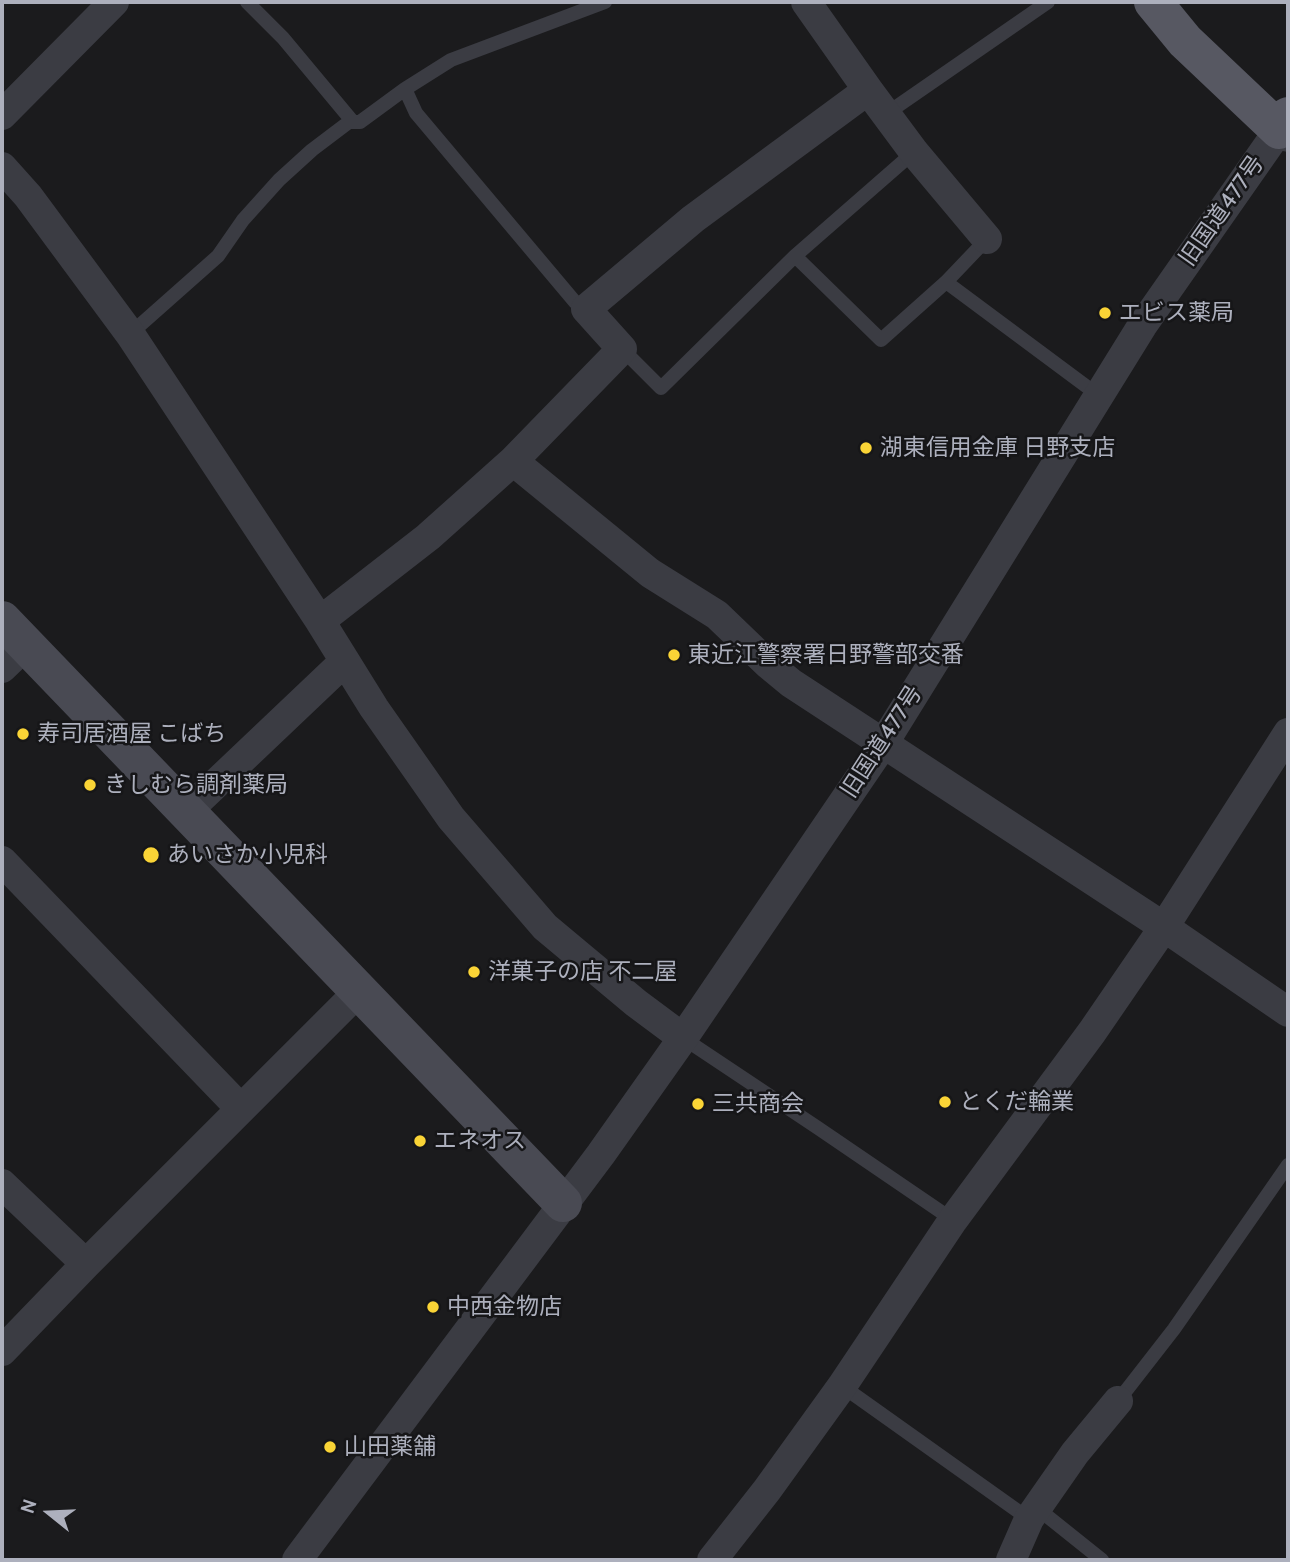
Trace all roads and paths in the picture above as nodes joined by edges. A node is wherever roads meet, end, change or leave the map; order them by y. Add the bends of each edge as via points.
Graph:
1 (114, 2) edge
2 (247, 2) edge
3 (605, 2) edge
4 (806, 2) edge
5 (1048, 2) edge
6 (1153, 2) edge
7 (405, 89) junction
8 (868, 90) junction
9 (886, 114) junction
10 (2, 115) edge
11 (353, 121) junction
12 (1285, 128) edge
13 (914, 152) junction
14 (2, 167) edge
15 (987, 239) joint
16 (794, 256) junction
17 (946, 282) junction
18 (586, 309) junction
19 (130, 334) junction
20 (622, 349) junction
21 (1098, 396) junction
22 (513, 461) junction
23 (320, 621) junction
24 (10, 645) edge
25 (345, 661) junction
26 (1288, 733) edge
27 (883, 744) junction
28 (186, 812) junction
29 (2, 861) edge
30 (1164, 927) junction
31 (359, 991) junction
32 (1288, 1012) edge
33 (682, 1038) junction
34 (241, 1109) junction
35 (1288, 1165) edge
36 (2, 1184) edge
37 (563, 1203) junction
38 (953, 1220) junction
39 (86, 1264) junction
40 (2, 1351) edge
41 (842, 1386) junction
42 (1118, 1401) joint
43 (1033, 1513) junction
44 (297, 1560) edge
45 (712, 1560) edge
46 (1011, 1560) edge
47 (1102, 1560) edge

1 - 10 street
2 - 11 lane
3 - 7 lane via 451,60
4 - 8 street
5 - 9 lane
6 - 12 main road via 1185,41
7 - 11 lane via 360,122
7 - 18 lane via 416,113 575,302
8 - 9 street
8 - 18 street via 693,219
9 - 13 street
11 - 19 lane via 279,180 218,256
12 - 21 street, 旧国道477号 via 1142,326
13 - 15 street
13 - 16 lane
14 - 19 street via 29,196
15 - 17 lane
16 - 17 lane via 881,340
16 - 20 lane via 661,388
17 - 21 lane
18 - 20 street
19 - 23 street
20 - 22 street
21 - 27 street, 旧国道477号
22 - 23 street via 428,537
22 - 27 street via 650,573 717,615 791,682
23 - 25 street
24 - 28 street
25 - 28 street
25 - 33 street via 451,818 545,927
26 - 30 street
27 - 30 street
27 - 33 street, 旧国道477号
28 - 31 street
29 - 34 street
30 - 32 street
30 - 38 street
31 - 34 street
31 - 37 street
33 - 37 street, 旧国道477号
33 - 38 lane
34 - 39 street
35 - 42 lane
36 - 39 street
37 - 44 street, 旧国道477号
38 - 41 street
39 - 40 street
41 - 43 lane
41 - 45 street
42 - 43 street
43 - 46 street
43 - 47 lane

